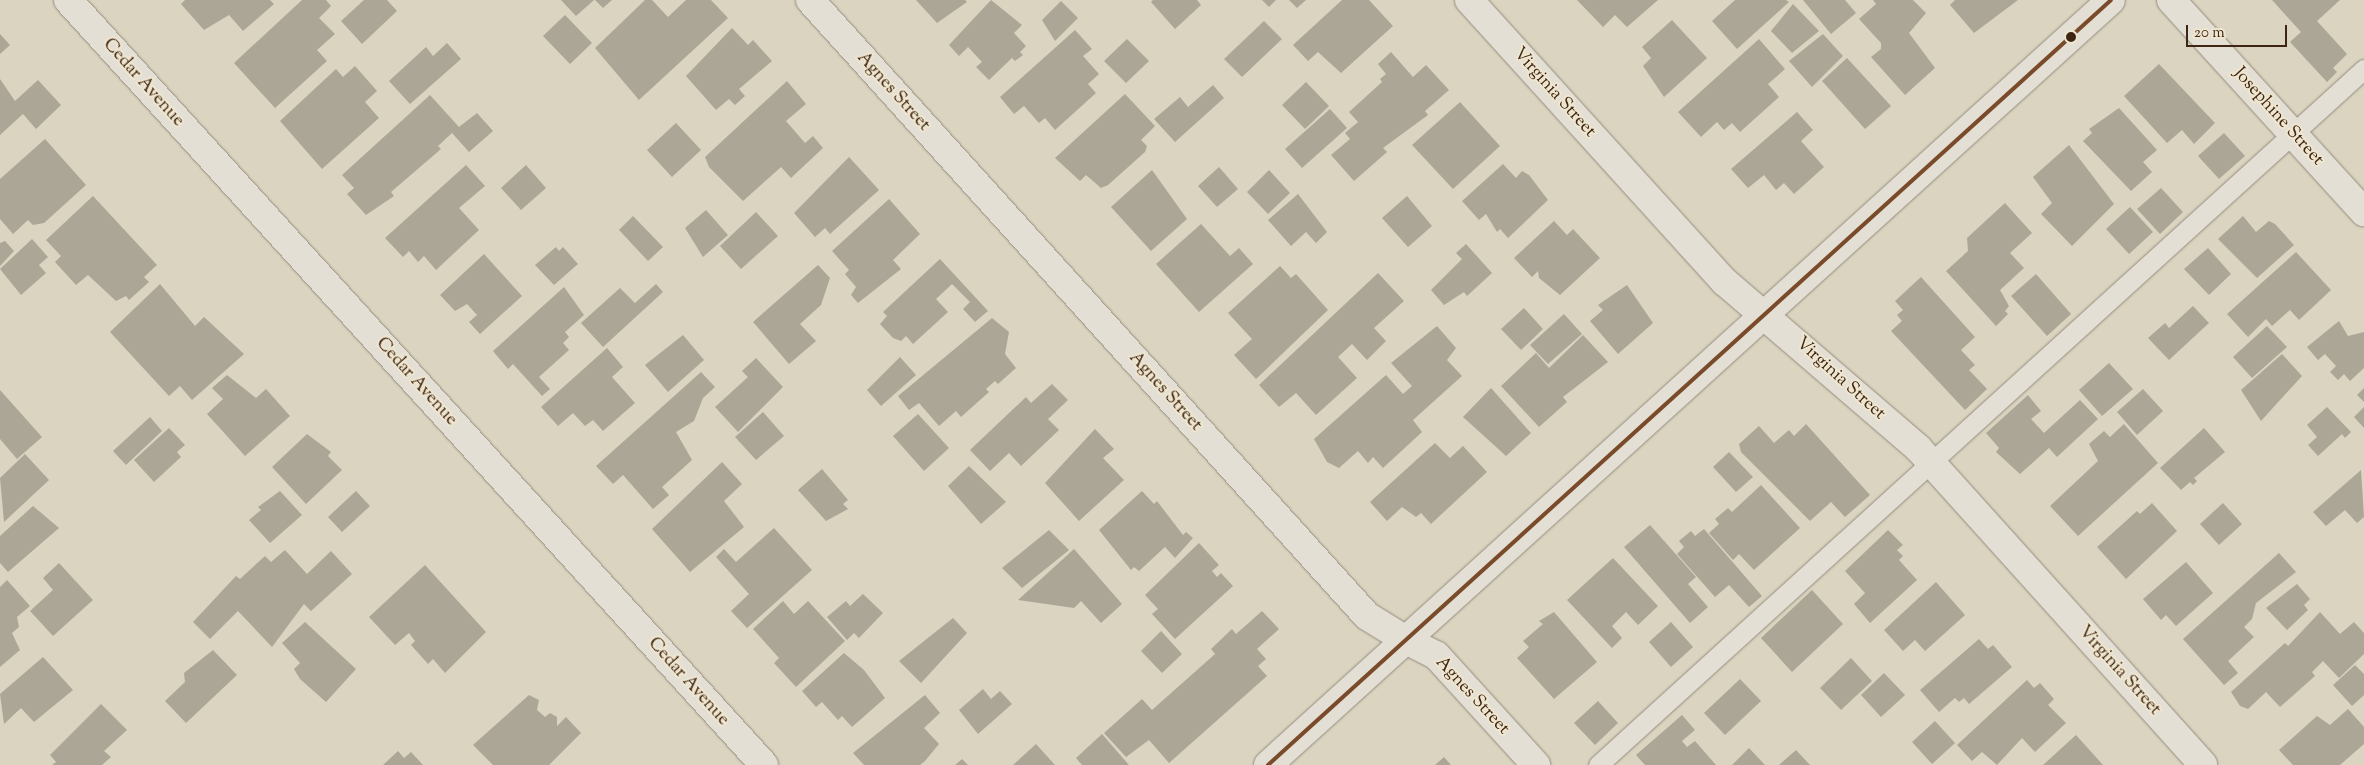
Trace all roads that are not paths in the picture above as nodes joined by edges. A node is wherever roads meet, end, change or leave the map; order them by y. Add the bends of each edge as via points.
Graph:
1 (68, 0) edge
2 (810, 0) edge
3 (1469, 0) edge
4 (2110, 0) edge
5 (2170, 0) edge
6 (2364, 70) edge
7 (2293, 134) junction
8 (2364, 212) edge
9 (1765, 314) junction
10 (1931, 463) junction
11 (1406, 640) junction
12 (764, 765) edge
13 (1268, 765) edge
14 (1536, 765) edge
15 (1598, 765) edge
16 (2203, 765) edge

1 - 12 street, Cedar Avenue
2 - 11 street, Agnes Street via 1367,616
3 - 9 street, Virginia Street via 1725,282
4 - 9 street
5 - 7 street, Josephine Street
6 - 7 lane
7 - 8 street, Josephine Street
7 - 10 lane
9 - 10 street, Virginia Street
9 - 11 street
10 - 15 lane
10 - 16 street, Virginia Street
11 - 13 street
11 - 14 street, Agnes Street via 1436,655

